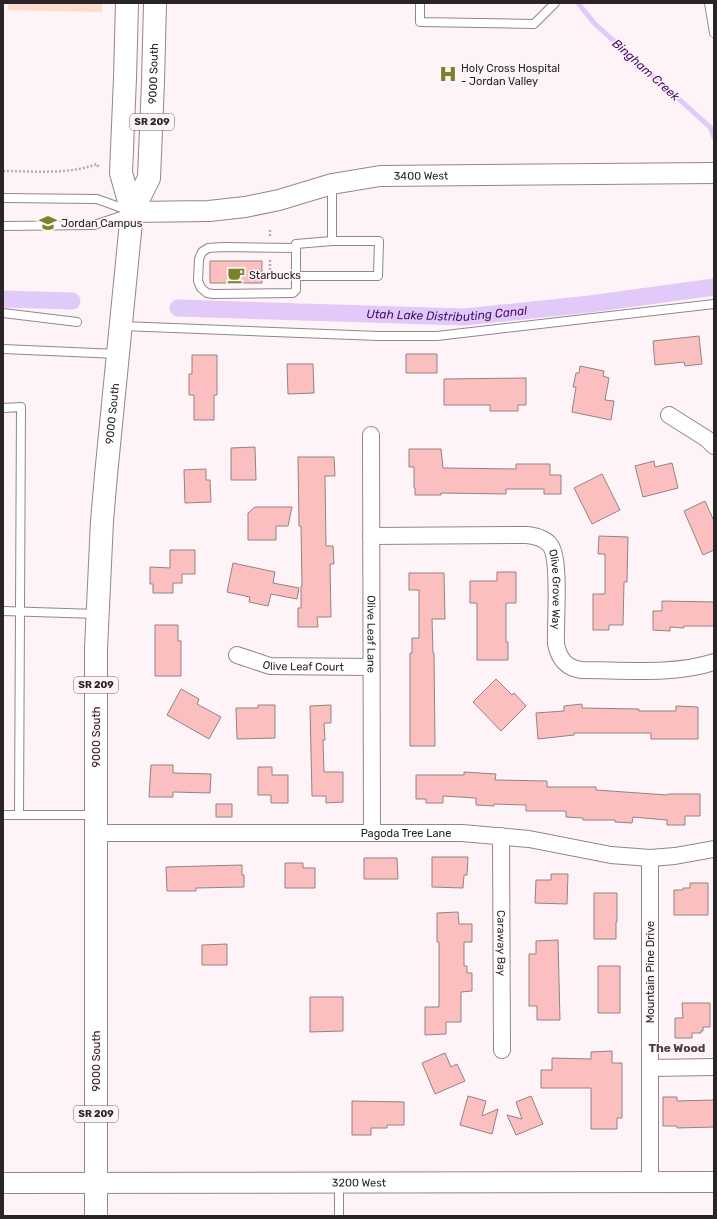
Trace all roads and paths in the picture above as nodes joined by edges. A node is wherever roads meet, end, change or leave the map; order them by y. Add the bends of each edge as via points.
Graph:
1 (127, 3) edge
2 (154, 3) edge
3 (420, 3) edge
4 (555, 3) edge
5 (709, 3) edge
6 (713, 28) edge
7 (99, 168) dead end
8 (3, 171) edge
9 (714, 174) edge
10 (332, 184) junction
11 (3, 198) edge
12 (132, 212) junction
13 (3, 226) edge
14 (332, 241) junction
15 (296, 248) junction
16 (270, 256) dead end
17 (296, 276) junction
18 (262, 278) dead end
19 (714, 304) edge
20 (3, 313) edge
21 (77, 322) dead end
22 (121, 326) junction
23 (3, 349) edge
24 (118, 354) junction
25 (3, 408) edge
26 (669, 415) dead end
27 (371, 435) dead end
28 (714, 446) edge
29 (371, 536) junction
30 (3, 611) edge
31 (20, 611) junction
32 (98, 614) junction
33 (237, 655) dead end
34 (714, 662) edge
35 (371, 667) junction
36 (3, 815) edge
37 (19, 815) junction
38 (96, 824) junction
39 (372, 833) junction
40 (501, 836) junction
41 (714, 849) edge
42 (650, 858) junction
43 (502, 1050) dead end
44 (650, 1068) junction
45 (714, 1068) edge
46 (650, 1181) junction
47 (339, 1182) junction
48 (714, 1182) edge
49 (3, 1183) edge
50 (96, 1183) junction
51 (96, 1216) edge
52 (340, 1216) edge

1 - 12 main road, 9000 South / SR 209 via 121,173
2 - 12 main road, 9000 South / SR 209 via 149,178
3 - 4 lane via 420,22 534,24
5 - 6 lane
7 - 8 path via 97,164 70,171
9 - 10 street, 3400 West via 396,176
10 - 12 street, 3400 West via 279,200 232,209
10 - 14 lane
11 - 12 lane via 97,199
12 - 13 lane via 94,225
12 - 22 main road, 9000 South / SR 209
14 - 15 lane via 296,244
14 - 17 lane via 379,241 378,276
15 - 17 lane
15 - 17 lane via 208,248 202,252 199,259 198,281 201,288 213,294 293,293 296,290
16 - 18 path via 270,278
19 - 22 lane via 437,336
20 - 21 lane
22 - 24 main road, 9000 South / SR 209
23 - 24 lane
24 - 32 main road, 9000 South / SR 209 via 102,521
25 - 31 lane via 21,407
26 - 28 street
27 - 29 street, Olive Leaf Lane
29 - 34 street, Olive Grove Way via 528,535 539,538 549,543 555,558 556,644 559,655 566,664 582,670 672,670
29 - 35 street, Olive Leaf Lane
30 - 31 lane
31 - 32 lane
31 - 37 lane
32 - 38 main road, 9000 South / SR 209
33 - 35 street, Olive Leaf Court via 270,666
35 - 39 street, Olive Leaf Lane
36 - 37 lane
37 - 38 lane
38 - 39 street, Pagoda Tree Lane
38 - 50 main road, 9000 South / SR 209
39 - 40 street, Pagoda Tree Lane via 444,832
40 - 42 street, Pagoda Tree Lane via 612,855
40 - 43 street, Caraway Bay
41 - 42 street, Pagoda Tree Lane
42 - 44 street, Mountain Pine Drive
44 - 45 street
44 - 46 street, Mountain Pine Drive
46 - 47 street, 3200 West
46 - 48 street, 3200 West
47 - 50 street, 3200 West
47 - 52 lane
49 - 50 street, 3200 West
50 - 51 main road, 9000 South / SR 209

